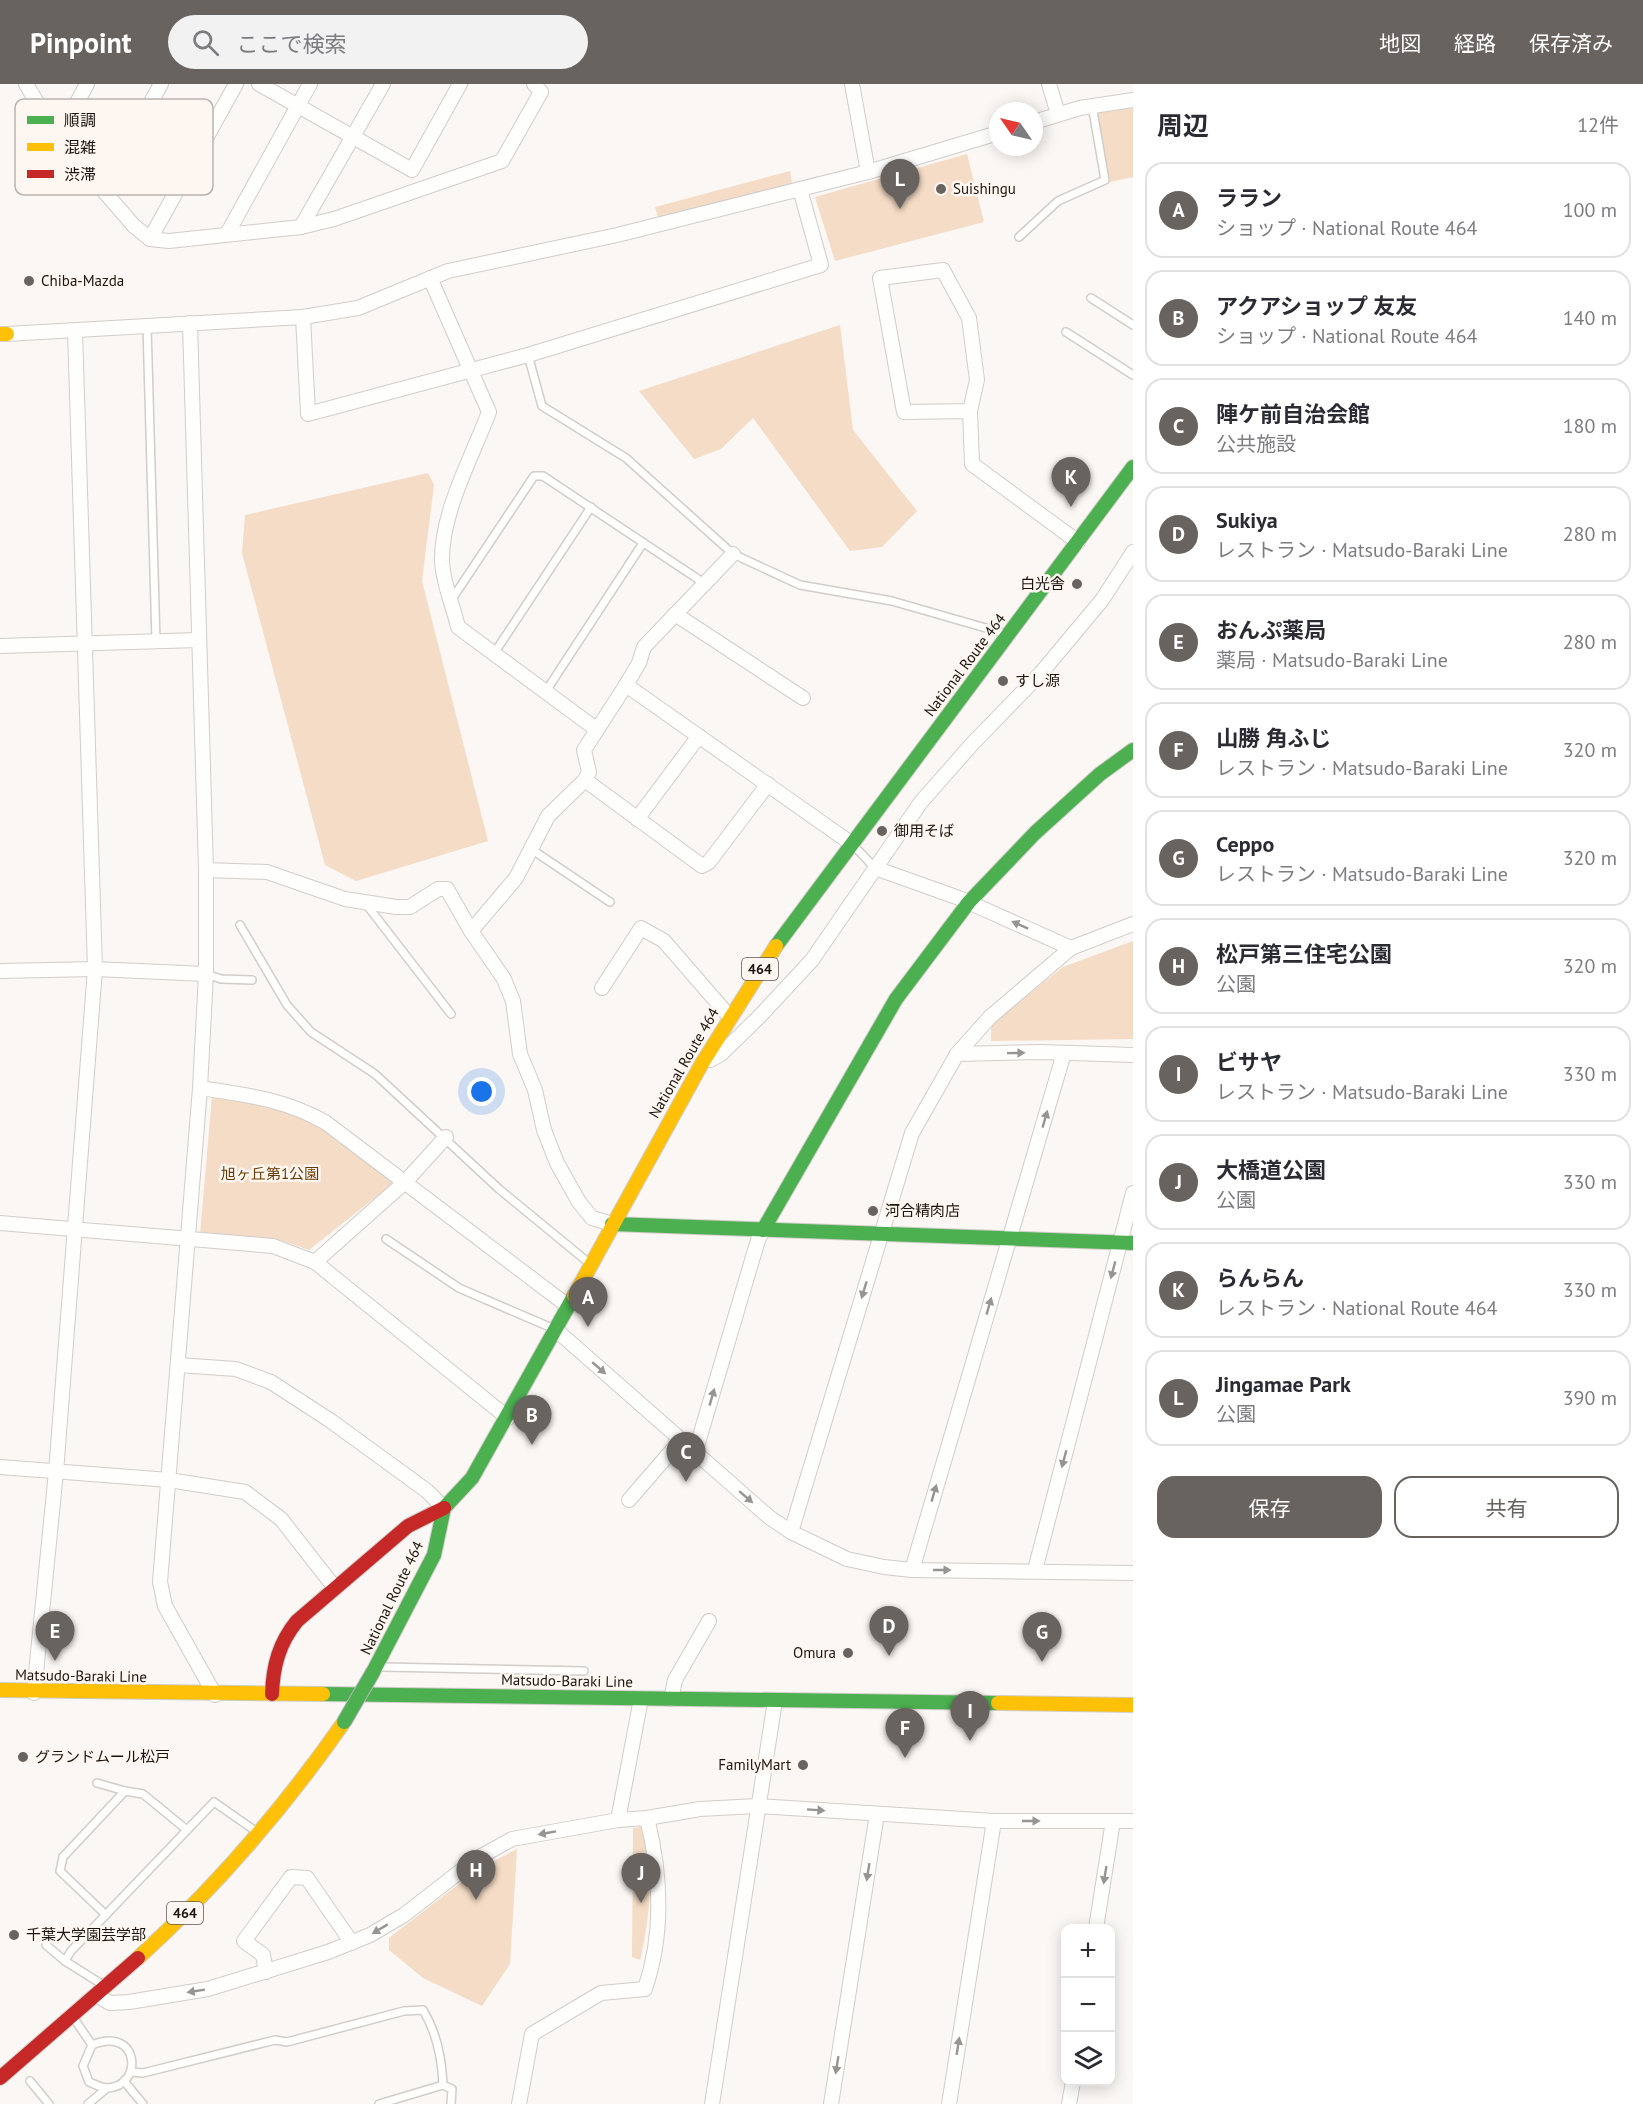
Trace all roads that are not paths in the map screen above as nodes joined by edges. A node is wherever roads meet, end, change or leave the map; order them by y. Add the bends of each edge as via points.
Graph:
1 (26, 84) edge
2 (87, 84) edge
3 (161, 84) edge
4 (236, 84) edge
5 (259, 84) edge
6 (310, 84) edge
7 (383, 84) edge
8 (460, 84) edge
9 (534, 84) edge
10 (852, 84) edge
11 (1049, 84) edge
12 (35, 99) edge
13 (79, 99) edge
14 (153, 99) edge
15 (1133, 100) edge
16 (1092, 105) junction
17 (298, 106) junction
18 (1058, 114) junction
19 (1043, 119) edge
20 (213, 125) edge
21 (354, 136) junction
22 (989, 136) edge
23 (412, 170) junction
24 (868, 172) junction
25 (424, 188) junction
26 (800, 189) junction
27 (107, 195) edge
28 (174, 195) edge
29 (301, 227) junction
30 (226, 234) junction
31 (1019, 237) dead end
32 (150, 238) junction
33 (430, 279) junction
34 (1091, 298) dead end
35 (303, 317) junction
36 (190, 323) junction
37 (147, 325) junction
38 (1133, 325) edge
39 (75, 331) junction
40 (1066, 332) dead end
41 (4, 334) edge
42 (528, 355) junction
43 (472, 371) junction
44 (1133, 375) edge
45 (970, 411) junction
46 (1133, 467) edge
47 (591, 507) junction
48 (1078, 542) junction
49 (643, 543) junction
50 (1133, 552) edge
51 (733, 554) junction
52 (704, 583) junction
53 (452, 599) junction
54 (675, 614) junction
55 (1008, 635) junction
56 (198, 639) junction
57 (156, 641) junction
58 (86, 643) junction
59 (0, 646) edge
60 (495, 652) junction
61 (626, 685) junction
62 (546, 691) junction
63 (802, 698) dead end
64 (596, 729) junction
65 (699, 736) junction
66 (1133, 750) edge
67 (585, 780) junction
68 (768, 784) junction
69 (637, 819) junction
70 (852, 844) junction
71 (531, 849) junction
72 (875, 868) junction
73 (206, 870) junction
74 (364, 902) junction
75 (610, 902) dead end
76 (969, 902) junction
77 (1133, 924) edge
78 (240, 925) dead end
79 (471, 932) junction
80 (1071, 948) junction
81 (95, 969) junction
82 (0, 971) edge
83 (206, 974) junction
84 (252, 980) dead end
85 (602, 988) dead end
86 (451, 1014) dead end
87 (729, 1016) junction
88 (1064, 1053) junction
89 (957, 1054) junction
90 (1133, 1055) edge
91 (701, 1065) junction
92 (200, 1088) junction
93 (446, 1137) junction
94 (405, 1182) junction
95 (1133, 1193) edge
96 (0, 1223) edge
97 (612, 1224) junction
98 (74, 1229) junction
99 (763, 1230) junction
100 (881, 1234) junction
101 (386, 1239) dead end
102 (188, 1240) junction
103 (1008, 1240) junction
104 (1127, 1243) edge
105 (315, 1262) junction
106 (591, 1264) junction
107 (568, 1306) junction
108 (555, 1329) junction
109 (178, 1365) junction
110 (508, 1418) junction
111 (681, 1440) junction
112 (695, 1453) junction
113 (0, 1467) edge
114 (56, 1473) junction
115 (169, 1480) junction
116 (629, 1500) dead end
117 (444, 1508) junction
118 (791, 1532) junction
119 (912, 1570) junction
120 (1035, 1570) junction
121 (1133, 1573) edge
122 (335, 1588) junction
123 (709, 1621) dead end
124 (375, 1669) junction
125 (584, 1671) dead end
126 (2, 1691) edge
127 (34, 1693) junction
128 (272, 1694) junction
129 (215, 1695) junction
130 (641, 1699) junction
131 (671, 1699) junction
132 (775, 1701) junction
133 (1133, 1705) edge
134 (97, 1783) dead end
135 (125, 1791) junction
136 (757, 1806) junction
137 (877, 1814) junction
138 (647, 1818) junction
139 (611, 1821) junction
140 (994, 1821) junction
141 (1113, 1821) junction
142 (1133, 1821) edge
143 (187, 1830) junction
144 (259, 1833) junction
145 (106, 1914) junction
146 (1097, 1924) edge
147 (352, 1942) junction
148 (46, 1945) dead end
149 (64, 1961) junction
150 (266, 1972) junction
151 (103, 1992) junction
152 (74, 2018) junction
153 (92, 2045) junction
154 (130, 2072) junction
155 (0, 2078) edge
156 (30, 2081) dead end
157 (124, 2081) junction
158 (443, 2085) junction
159 (1071, 2086) edge
160 (107, 2088) junction
161 (49, 2104) edge
162 (88, 2104) edge
163 (143, 2104) edge
164 (379, 2104) edge
165 (451, 2104) edge
166 (519, 2104) edge
167 (712, 2104) edge
168 (831, 2104) edge
169 (949, 2104) edge
170 (1069, 2104) edge

1 - 12 street
2 - 13 street
3 - 14 street
4 - 20 street
5 - 17 street
6 - 17 street
7 - 21 street
8 - 23 street
9 - 25 street via 541,92 502,161
10 - 24 street
11 - 18 street
15 - 16 street
16 - 18 street
16 - 31 lane via 1105,180 1058,201
17 - 21 street
17 - 30 street
18 - 19 street
21 - 23 street
21 - 29 street
22 - 24 street
23 - 25 street
24 - 26 street
25 - 29 street
26 - 33 street via 617,235 448,271
26 - 42 street via 821,265
27 - 32 street
28 - 32 street
29 - 30 street
30 - 32 street
33 - 35 street via 358,308
33 - 43 street
34 - 38 lane
35 - 36 street
35 - 43 street via 308,414
36 - 37 street
36 - 56 street
37 - 39 street
37 - 57 lane
39 - 41 street
39 - 58 street
40 - 44 lane
42 - 43 street
42 - 51 lane via 542,406 626,458
43 - 53 street via 489,412 443,532 443,571
45 - 45 street via 977,380 969,318 943,270 880,278 904,412
45 - 48 street via 972,464
46 - 48 main road, National Route 464 / 464
47 - 49 lane
47 - 53 lane via 543,476 534,476
47 - 60 lane
48 - 55 main road, National Route 464 / 464
49 - 52 lane
49 - 62 lane
50 - 72 street via 1102,600 1041,673 921,802
51 - 52 street
51 - 55 lane via 800,585 892,601
52 - 54 street
53 - 60 street via 458,627
54 - 61 street via 644,647
54 - 63 street
55 - 70 main road, National Route 464 / 464
56 - 57 street
56 - 73 street
57 - 58 street
58 - 59 street
58 - 81 street
60 - 62 street
61 - 64 street
61 - 65 street
62 - 64 street
64 - 67 street via 584,750 589,772
65 - 68 street
65 - 69 street
66 - 76 main road via 1100,774 1035,833
67 - 69 street
67 - 71 street via 548,816
68 - 69 street via 702,866
68 - 70 street
70 - 72 lane
70 - 87 main road, National Route 464 / 464
71 - 75 lane
71 - 79 street via 516,878
72 - 76 street
72 - 91 street via 812,960 722,1054
73 - 74 street via 267,872
73 - 83 street
74 - 79 street via 410,907 438,889 447,889
74 - 86 lane
80 -> 76 street
76 - 99 main road via 896,999
77 - 80 street
78 - 93 lane via 287,1005 310,1032 375,1074
79 - 97 street via 504,979 513,1001 520,1054 557,1163 592,1218
80 - 89 street via 990,1017
81 - 82 street
81 - 83 street
81 - 98 street
83 - 84 lane via 221,979
83 - 92 street
85 - 87 street via 641,928 664,941
87 - 91 main road, National Route 464 / 464
89 -> 88 street
88 - 90 street
103 -> 88 street
89 - 100 street via 912,1133
91 - 97 main road, National Route 464 / 464
92 - 94 street via 271,1098 300,1108
92 - 102 street
93 - 94 street
93 - 106 lane via 534,1220
94 - 105 street
94 - 107 street
95 - 104 street
96 - 98 street
97 - 99 main road
97 - 106 main road, National Route 464 / 464
98 - 102 street
98 - 114 street
99 - 100 main road
112 -> 99 street
100 - 103 main road
100 -> 118 street
101 - 108 lane via 459,1288
102 - 105 street via 273,1246
102 - 109 street
103 - 104 main road
119 -> 103 street
104 -> 120 street
105 - 110 street
106 - 107 main road, National Route 464 / 464
107 - 108 main road, National Route 464 / 464
108 - 110 main road, National Route 464 / 464
108 -> 111 street
109 - 115 street
109 - 117 street via 236,1369 271,1382 331,1421 427,1491
110 - 117 main road, National Route 464 / 464 via 472,1478
111 - 112 street
111 - 116 street
112 -> 118 street
113 - 114 street
114 - 115 street
114 - 127 street
115 - 122 street via 245,1492 281,1519
115 - 129 street via 160,1582 165,1606
117 - 122 main road via 408,1526
117 - 124 main road, National Route 464 / 464 via 434,1555
118 - 119 street via 847,1559
119 -> 120 street
120 - 121 street
122 - 128 main road via 284,1636 276,1655
123 - 131 street via 675,1680
124 - 125 lane
124 - 144 main road, National Route 464 / 464, bridge via 309,1773
126 - 127 main road, Matsudo-Baraki Line
127 - 129 main road, Matsudo-Baraki Line
128 - 129 main road, Matsudo-Baraki Line
128 - 130 main road, Matsudo-Baraki Line
130 - 131 main road, Matsudo-Baraki Line
130 - 139 street
131 - 132 main road, Matsudo-Baraki Line
132 - 133 main road, Matsudo-Baraki Line
132 - 136 street
134 - 135 lane
135 - 143 lane via 143,1794
135 - 145 lane via 63,1857 60,1871
136 -> 137 street
136 - 138 street via 700,1809
136 - 167 street
137 - 140 street
137 -> 168 street
138 - 139 street
138 - 166 street via 657,1858 658,1912 655,1962 645,1989 601,1993 532,2034
139 -> 147 street via 512,1839 476,1859 404,1915
140 -> 141 street
169 -> 140 street
141 - 142 street
141 -> 146 street
143 - 144 lane via 214,1802
143 - 145 lane
144 - 151 main road, 464 via 156,1943
145 - 149 lane
147 - 150 street
147 - 150 street via 308,1878 291,1877 244,1941 263,1955
148 - 149 lane
149 - 151 lane
150 -> 151 street via 208,1989 129,2002 110,2002
151 - 152 main road, 464
152 - 153 lane
152 - 155 main road, 464
153 - 154 lane via 107,2039 122,2043 132,2056
153 - 160 lane via 83,2066 89,2082
154 - 157 lane
154 - 158 lane via 143,2073 275,2040 287,2042 404,2011 423,2010 442,2059
156 - 161 lane
157 - 160 lane
157 - 163 lane
158 - 164 lane
158 - 165 lane via 452,2089
159 - 170 street
160 - 162 lane

